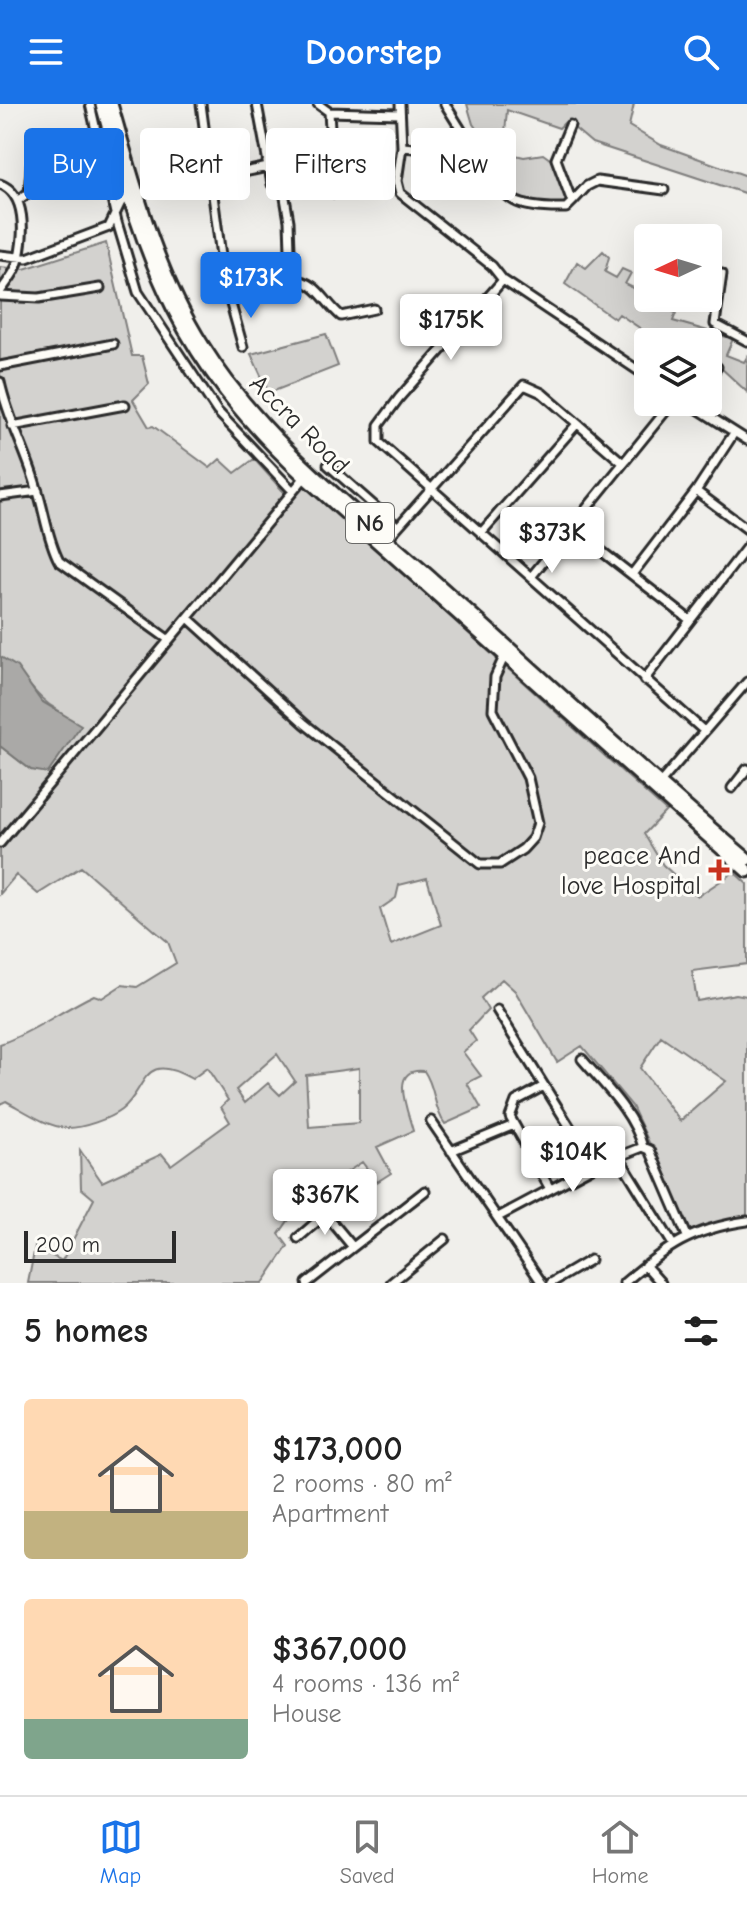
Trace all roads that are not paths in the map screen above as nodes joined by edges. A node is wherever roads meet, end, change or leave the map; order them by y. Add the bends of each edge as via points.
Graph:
1 (90, 104) edge
2 (102, 104) edge
3 (111, 104) edge
4 (201, 104) edge
5 (257, 104) edge
6 (318, 104) edge
7 (400, 104) edge
8 (445, 104) edge
9 (329, 112) junction
10 (399, 114) junction
11 (570, 125) dead end
12 (97, 128) edge
13 (205, 128) edge
14 (329, 128) edge
15 (460, 128) edge
16 (402, 147) junction
17 (411, 148) edge
18 (266, 154) edge
19 (0, 184) edge
20 (664, 190) dead end
21 (140, 194) edge
22 (24, 196) edge
23 (132, 196) junction
24 (19, 200) junction
25 (113, 200) edge
26 (215, 200) edge
27 (285, 200) edge
28 (512, 200) edge
29 (572, 202) junction
30 (115, 209) junction
31 (0, 255) edge
32 (19, 259) junction
33 (291, 279) junction
34 (503, 280) junction
35 (100, 288) dead end
36 (0, 294) edge
37 (230, 302) junction
38 (374, 309) dead end
39 (717, 312) edge
40 (747, 341) edge
41 (113, 344) dead end
42 (243, 347) dead end
43 (0, 366) edge
44 (634, 368) edge
45 (0, 382) edge
46 (125, 405) dead end
47 (662, 416) edge
48 (709, 416) edge
49 (577, 424) junction
50 (12, 426) junction
51 (734, 433) junction
52 (747, 440) edge
53 (623, 463) junction
54 (328, 465) dead end
55 (305, 477) junction
56 (429, 488) junction
57 (38, 491) junction
58 (293, 491) junction
59 (696, 491) junction
60 (0, 496) edge
61 (397, 526) junction
62 (573, 529) junction
63 (747, 529) edge
64 (481, 533) junction
65 (387, 539) junction
66 (747, 547) edge
67 (633, 573) junction
68 (531, 577) junction
69 (188, 618) junction
70 (690, 620) junction
71 (169, 640) junction
72 (504, 657) junction
73 (644, 680) junction
74 (747, 682) edge
75 (704, 731) junction
76 (747, 769) edge
77 (660, 783) junction
78 (732, 788) dead end
79 (0, 843) edge
80 (747, 859) edge
81 (747, 871) edge
82 (497, 1010) dead end
83 (582, 1059) dead end
84 (544, 1086) junction
85 (431, 1121) dead end
86 (514, 1125) junction
87 (643, 1147) junction
88 (451, 1151) junction
89 (618, 1156) junction
90 (594, 1166) junction
91 (550, 1189) junction
92 (425, 1191) dead end
93 (500, 1216) junction
94 (747, 1221) edge
95 (687, 1236) junction
96 (298, 1238) dead end
97 (445, 1239) dead end
98 (672, 1243) junction
99 (352, 1246) junction
100 (590, 1260) dead end
101 (645, 1265) junction
102 (307, 1283) edge
103 (391, 1283) edge
104 (542, 1283) edge
105 (551, 1283) edge
106 (624, 1283) edge
107 (661, 1283) edge

1 - 12 street
2 - 23 highway, N6
3 - 23 highway, Accra Road / N6
4 - 13 street
5 - 18 street
6 - 9 street
7 - 10 street
8 - 15 street
9 - 10 street
9 - 14 street
10 - 16 street
11 - 29 street via 556,159
16 - 17 street
16 - 34 street via 400,193
19 - 24 street
20 - 29 street via 597,181
21 - 23 street
22 - 24 street
23 - 30 street
23 - 55 highway, Accra Road / N6 via 156,275 197,353 240,412
23 - 65 highway, Accra Road / N6 via 172,290 221,373 266,427
24 - 32 street
25 - 30 street
26 - 37 street
27 - 33 street
28 - 29 street via 542,209 566,208
30 - 32 street via 109,227
30 - 58 street via 138,292 217,411
31 - 32 street
32 - 36 street
33 - 37 street
33 - 38 street via 307,280 318,288 341,316
34 - 44 street
34 - 56 street via 379,425 379,442
35 - 36 street via 39,298
37 - 42 street
39 - 40 street via 718,329
41 - 43 street
45 - 50 street
46 - 50 street
47 - 53 street
48 - 51 street
49 - 53 street
49 - 56 street via 542,393 524,385
49 - 64 street
50 - 57 street
51 - 52 street
51 - 59 street
53 - 62 street
54 - 61 street
55 - 58 street
55 - 72 highway, Accra Road / N6
56 - 61 street
56 - 64 street
57 - 60 street
57 - 71 street via 50,545 59,561
58 - 69 street
59 - 63 street
59 - 67 street
61 - 65 street
62 - 67 street
62 - 68 street
64 - 68 street
65 - 77 highway, Accra Road / N6
66 - 70 street
67 - 70 street
68 - 73 street
69 - 71 street
69 - 72 street via 360,768 480,864 490,866 523,849 538,823 528,778 493,710 495,677
70 - 73 street
71 - 79 street
72 - 81 highway, Accra Road / N6
73 - 75 street
74 - 75 street
75 - 77 street
76 - 78 street
77 - 80 highway, Accra Road / N6
82 - 84 street
83 - 87 street via 623,1108
84 - 86 street via 514,1105
84 - 90 street
85 - 88 street
86 - 88 street
86 - 91 street
87 - 89 street
87 - 95 street via 650,1150
88 - 93 street
89 - 90 street
89 - 98 street
90 - 91 street
91 - 93 street
92 - 99 street
93 - 104 street
94 - 95 street
95 - 98 street
96 - 99 street via 328,1217
97 - 103 street
98 - 101 street
99 - 102 street
100 - 105 street
101 - 106 street
101 - 107 street

